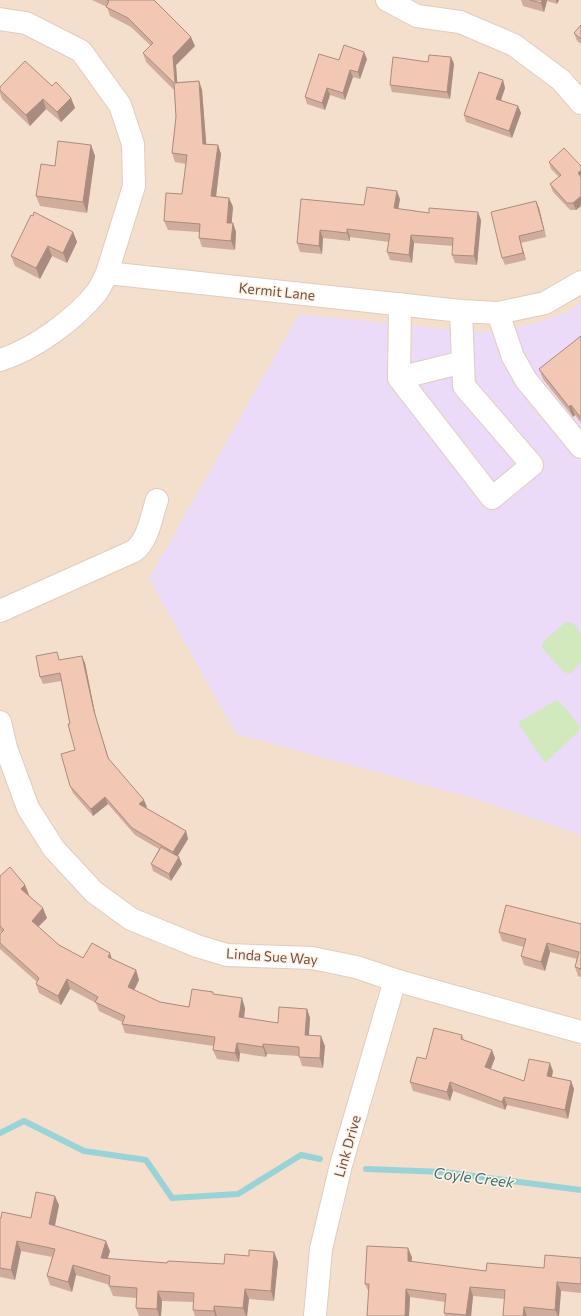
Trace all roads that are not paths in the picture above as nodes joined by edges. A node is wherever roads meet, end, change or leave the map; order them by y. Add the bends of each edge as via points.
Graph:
1 (387, 0) edge
2 (0, 19) edge
3 (581, 103) edge
4 (107, 273) junction
5 (581, 282) edge
6 (400, 304) junction
7 (461, 311) junction
8 (498, 313) junction
9 (0, 360) edge
10 (463, 362) junction
11 (399, 378) junction
12 (581, 447) edge
13 (157, 500) dead end
14 (0, 611) edge
15 (0, 722) edge
16 (395, 980) junction
17 (581, 1032) edge
18 (315, 1316) edge

1 - 3 street via 417,16 460,22 514,45 562,80
2 - 4 street via 26,23 81,51 120,104 133,144 134,186
4 - 6 street, Kermit Lane
4 - 9 street via 97,291 74,315 34,344
5 - 8 street, Kermit Lane via 545,303
6 - 7 street, Kermit Lane
6 - 11 street
7 - 8 street, Kermit Lane
7 - 10 street
8 - 12 street via 513,357 526,380
10 - 11 street
10 - 11 street via 464,386 532,465 492,498
13 - 14 street via 145,538 141,546 134,551
15 - 16 street, Linda Sue Way via 6,748 28,808 54,849 94,892 131,919 197,946 227,955 312,958
16 - 17 street, Linda Sue Way
16 - 18 street, Link Drive via 341,1165 322,1241

